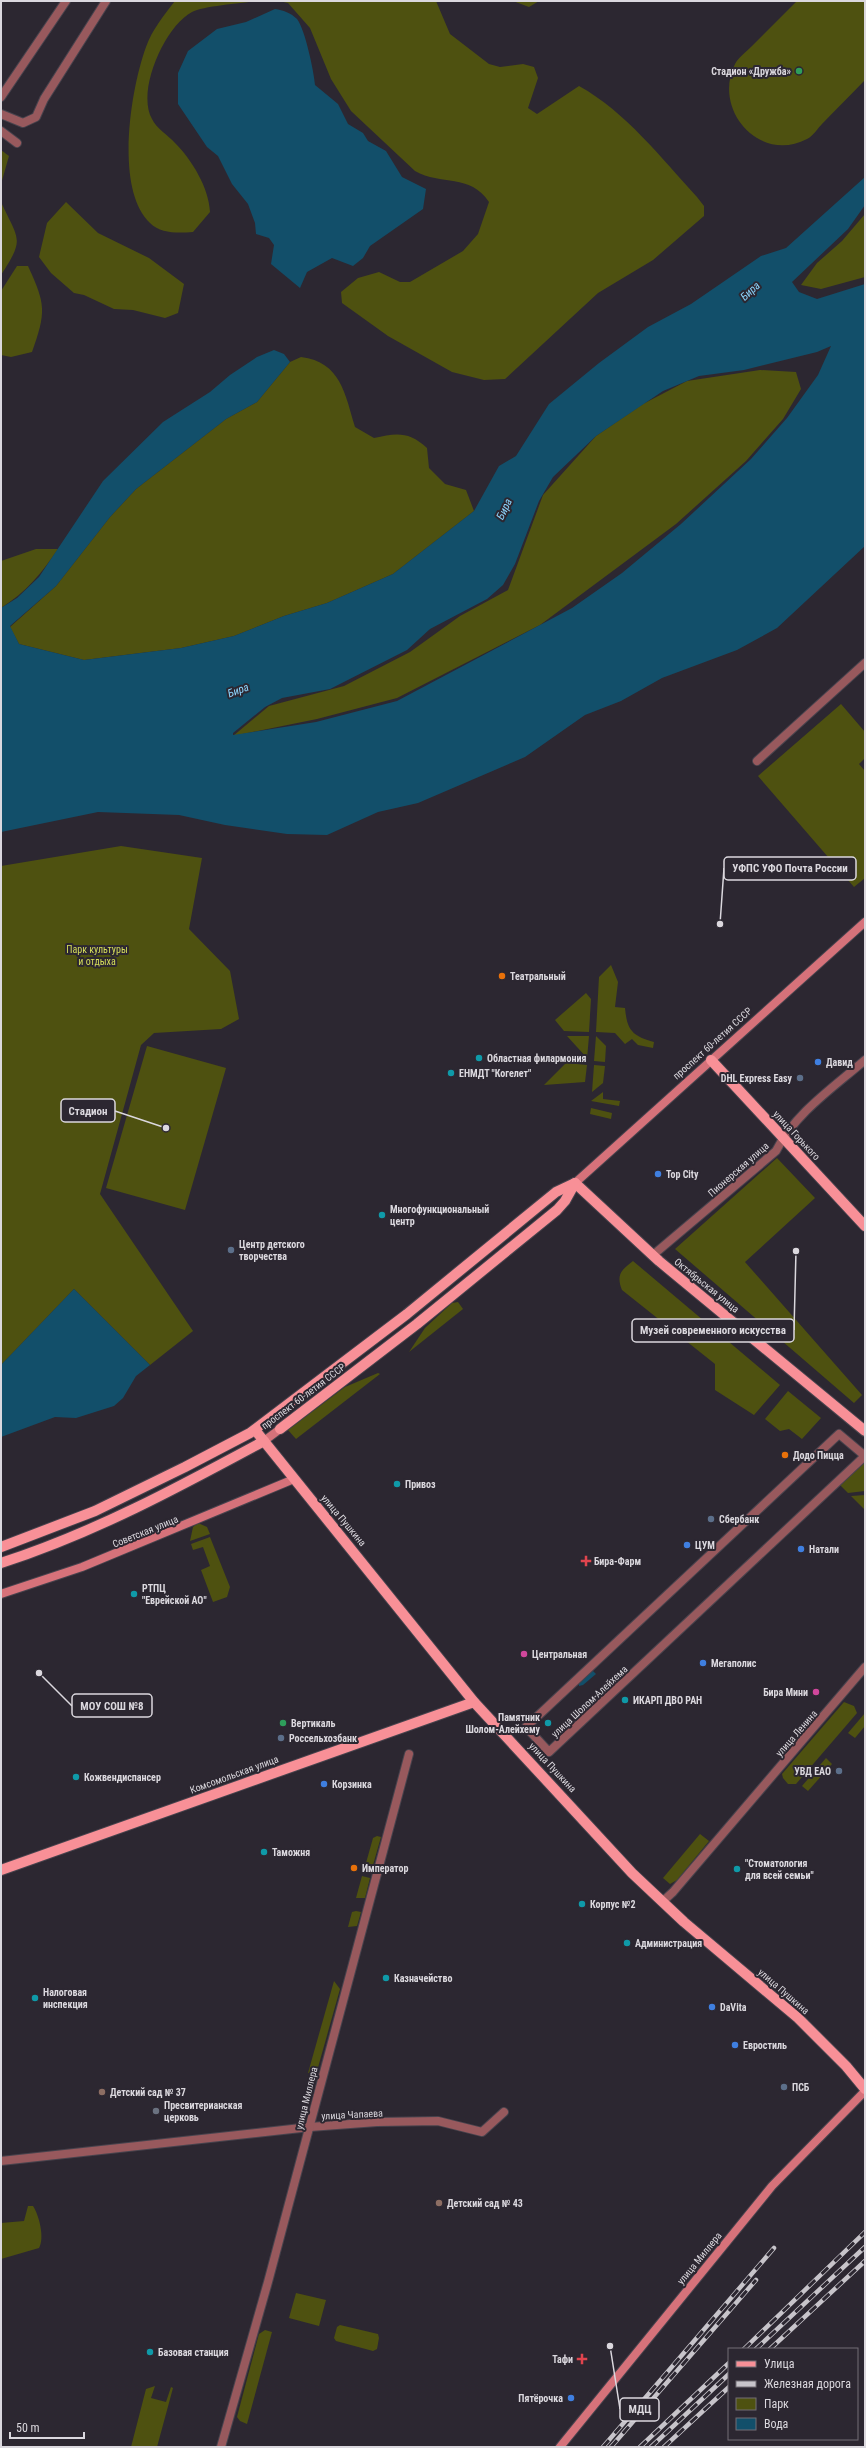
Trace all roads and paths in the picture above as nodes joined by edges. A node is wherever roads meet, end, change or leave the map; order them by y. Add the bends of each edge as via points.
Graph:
1 (66, 1) edge
2 (106, 1) edge
3 (1, 97) edge
4 (1, 114) edge
5 (1, 131) edge
6 (17, 143) dead end
7 (865, 663) edge
8 (756, 761) dead end
9 (865, 922) edge
10 (711, 1060) junction
11 (865, 1060) edge
12 (783, 1138) junction
13 (574, 1183) junction
14 (865, 1226) edge
15 (653, 1256) junction
16 (280, 1429) joint
17 (255, 1430) junction
18 (865, 1431) edge
19 (264, 1441) junction
20 (865, 1456) edge
21 (294, 1479) junction
22 (1, 1547) edge
23 (1, 1563) edge
24 (1, 1594) edge
25 (865, 1667) edge
26 (474, 1702) junction
27 (409, 1754) dead end
28 (1, 1870) edge
29 (662, 1902) junction
30 (865, 2090) edge
31 (504, 2112) dead end
32 (310, 2126) junction
33 (1, 2161) edge
34 (221, 2447) edge
35 (560, 2447) edge

1 - 3 street
2 - 4 street via 44,99 36,117 23,123
5 - 6 street
7 - 8 street
9 - 10 main road, проспект 60-летия СССР
10 - 12 main road, улица Горького
10 - 13 main road, проспект 60-летия СССР
11 - 12 street, Пионерская улица via 805,1112
12 - 14 main road, улица Горького
12 - 15 street, Пионерская улица via 776,1151
13 - 15 main road, Октябрьская улица
13 - 16 main road, проспект 60-летия СССР via 557,1210 417,1324
13 - 17 main road, проспект 60-летия СССР via 556,1192 407,1314
15 - 18 main road, Октябрьская улица
16 - 19 main road, проспект 60-летия СССР
17 - 19 main road, улица Пушкина
17 - 22 main road, проспект 60-летия СССР via 185,1468 95,1511
19 - 21 main road, улица Пушкина
19 - 23 main road, проспект 60-летия СССР via 189,1482 100,1525
20 - 20 street, улица Шолом-Алейхема via 549,1752 526,1727 840,1434
21 - 24 main road, Советская улица via 82,1567
21 - 26 main road, улица Пушкина via 430,1643
25 - 29 street, улица Ленина
26 - 28 main road, Комсомольская улица
26 - 29 main road, улица Пушкина
27 - 32 street, улица Миллера
29 - 30 main road, улица Пушкина via 798,2018 846,2066
30 - 35 main road, улица Миллера via 772,2186
31 - 32 street, улица Чапаева via 482,2132 438,2121
32 - 33 street, улица Чапаева
32 - 34 street, улица Миллера

